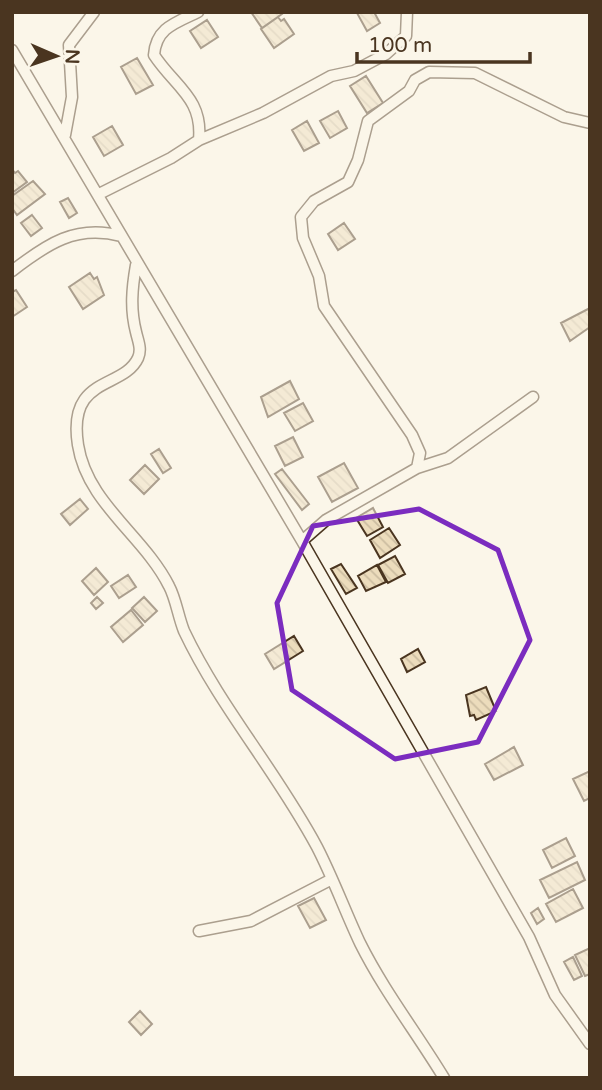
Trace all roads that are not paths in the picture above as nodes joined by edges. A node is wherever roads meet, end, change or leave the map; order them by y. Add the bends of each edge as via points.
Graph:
1 (94, 12) edge
2 (198, 12) edge
3 (407, 12) edge
4 (12, 50) edge
5 (590, 123) edge
6 (65, 135) junction
7 (199, 140) junction
8 (99, 194) junction
9 (121, 236) junction
10 (136, 265) junction
11 (12, 271) edge
12 (533, 397) dead end
13 (417, 468) junction
14 (302, 541) junction
15 (332, 879) junction
16 (199, 931) dead end
17 (590, 1044) edge
18 (443, 1078) edge

1 - 6 street via 69,45 72,97
2 - 7 street via 165,29 155,39 154,55 197,109
3 - 7 street via 406,36 387,54
4 - 6 street
5 - 13 street via 564,117 475,73 429,72 368,121 348,182 314,201 301,217 303,239 319,276 324,306 412,435 420,453
6 - 8 street
7 - 8 street
8 - 9 street
9 - 10 street
9 - 11 street via 78,234 53,241
10 - 14 street
10 - 15 street via 131,295 138,358 129,369 89,391 79,415 78,444 85,470 170,587 185,631 242,730 292,803
12 - 13 street via 458,452
13 - 14 street via 326,520
14 - 17 street via 529,937 555,995
15 - 16 street via 251,921
15 - 18 street via 386,991

